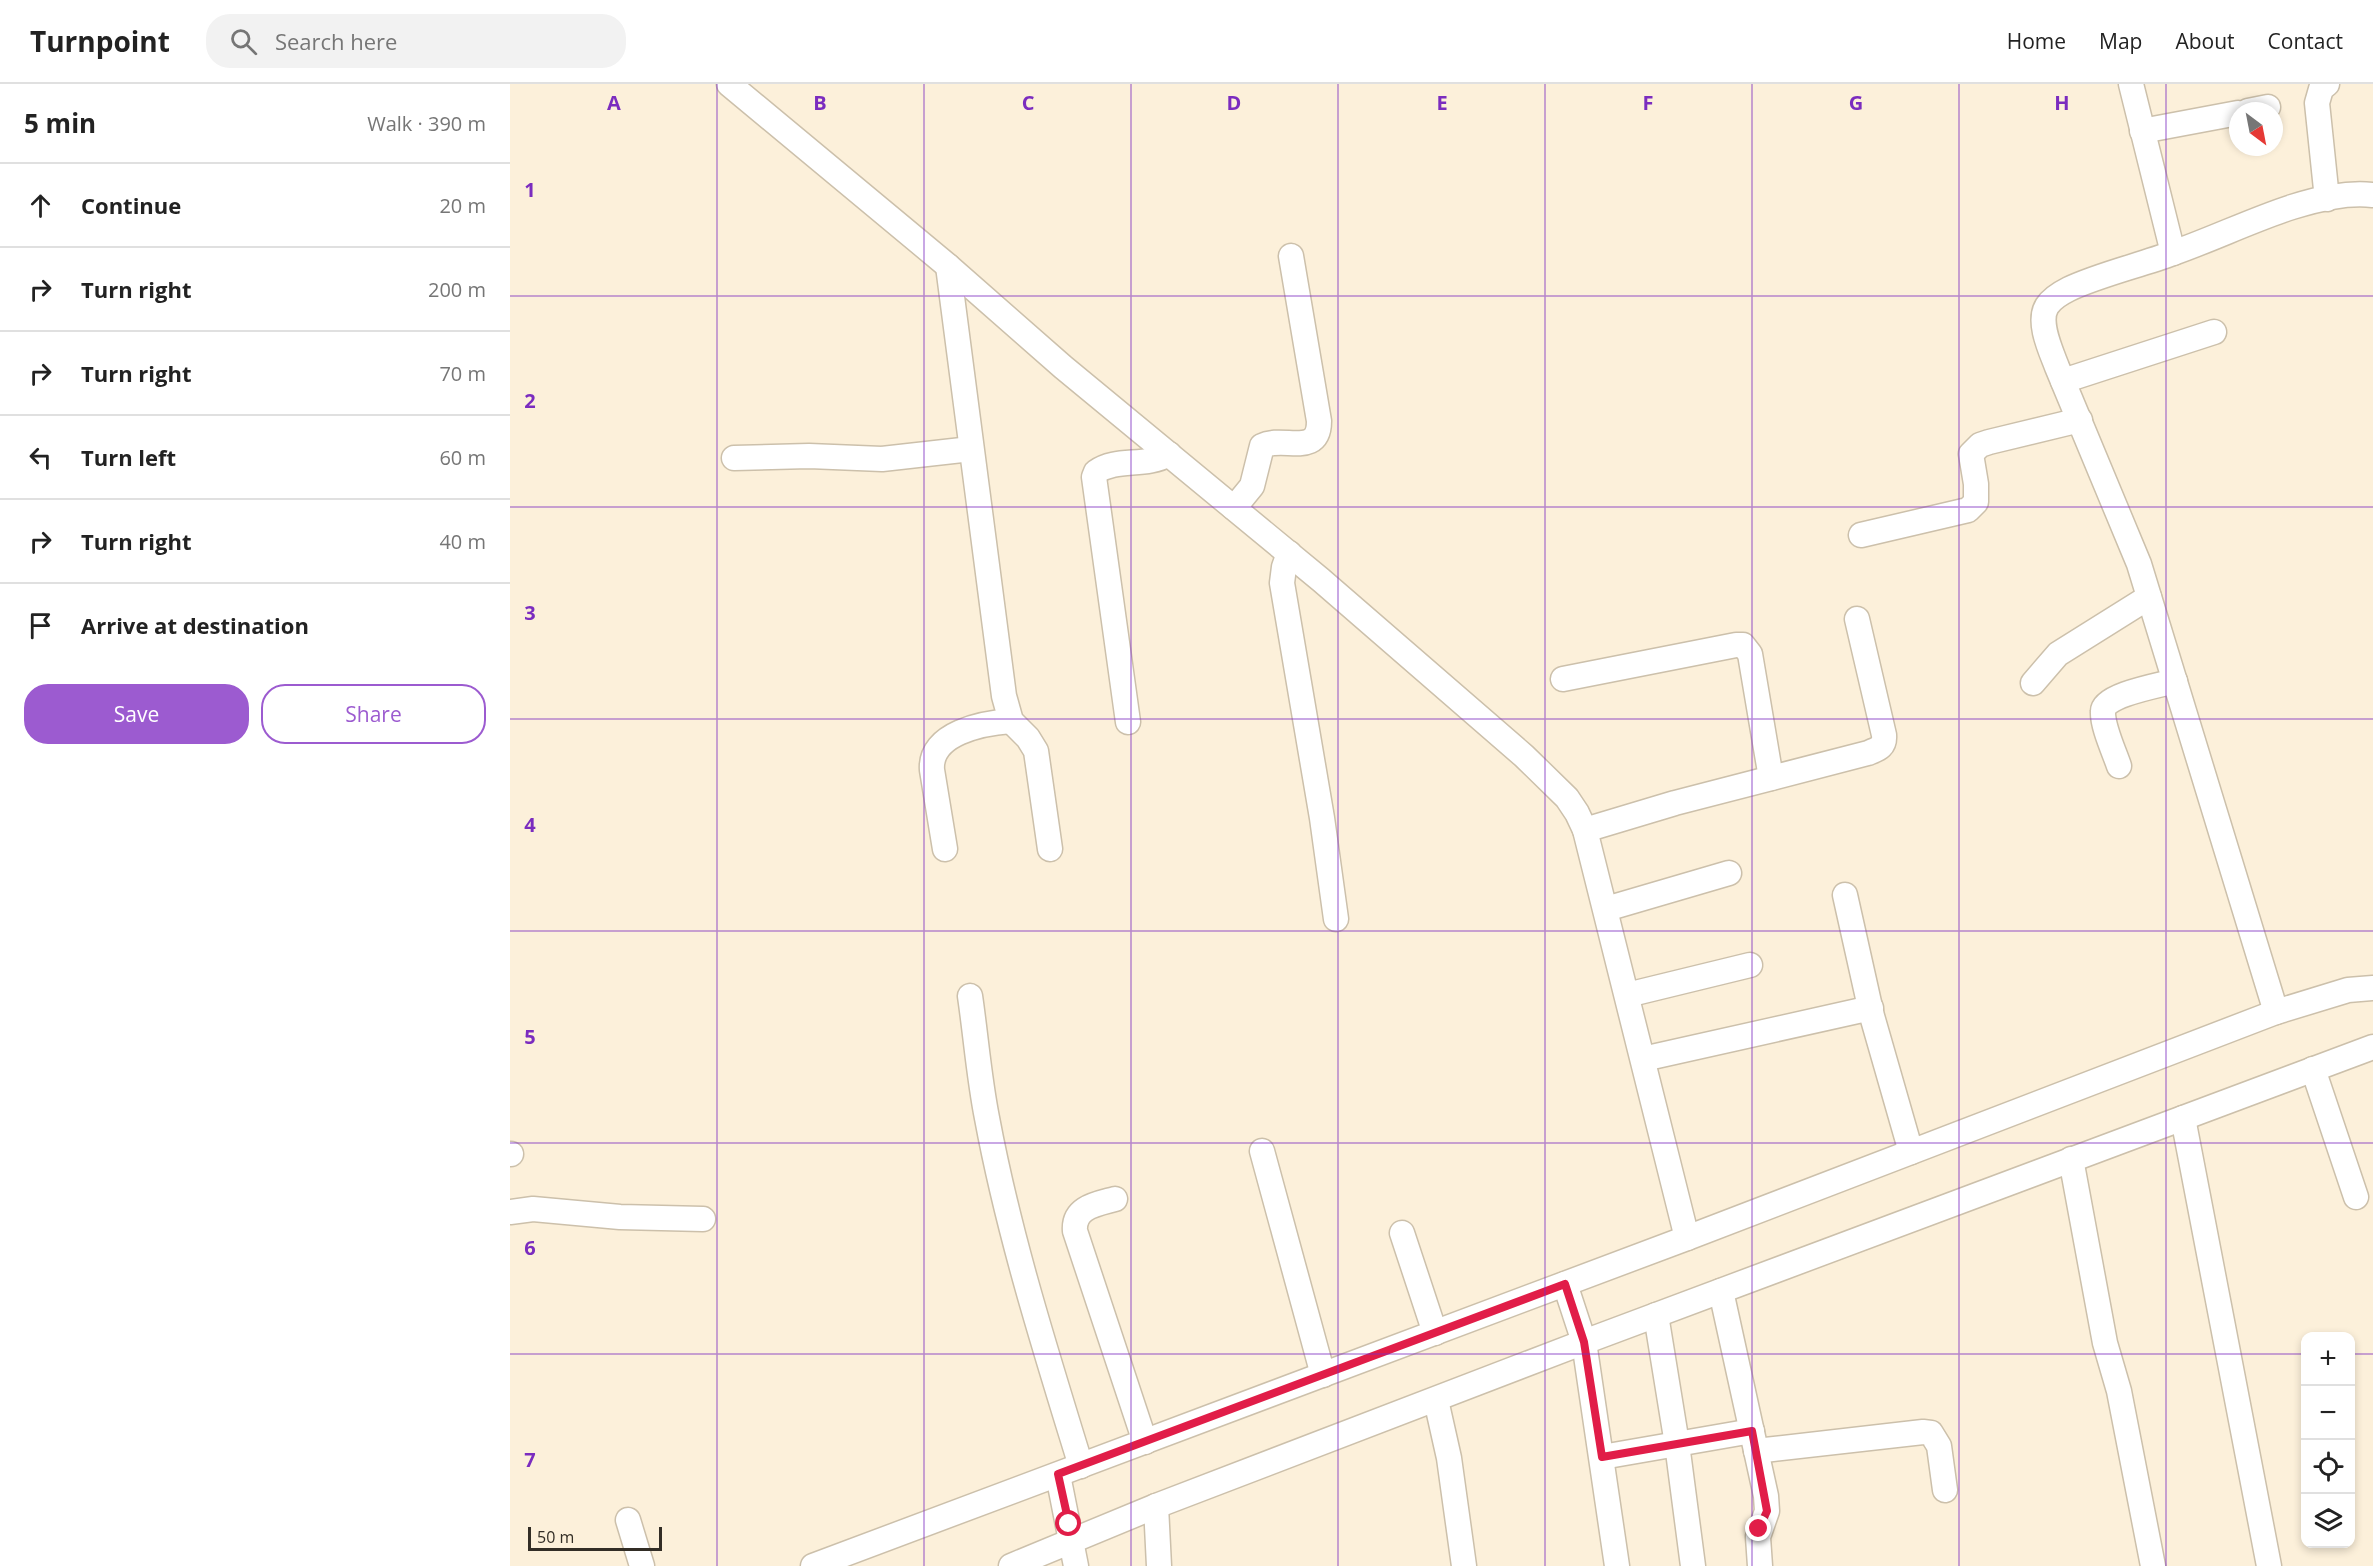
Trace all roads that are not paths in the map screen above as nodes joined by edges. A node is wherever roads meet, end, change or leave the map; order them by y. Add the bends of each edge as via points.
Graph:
1 (729, 84) edge
2 (2131, 84) edge
3 (2326, 84) edge
4 (2229, 115) edge
5 (2142, 131) junction
6 (2373, 195) edge
7 (2327, 198) junction
8 (2173, 253) junction
9 (1291, 255) dead end
10 (948, 266) junction
11 (2214, 332) dead end
12 (2063, 381) junction
13 (2080, 420) junction
14 (970, 449) junction
15 (1168, 454) junction
16 (734, 458) dead end
17 (1234, 508) junction
18 (1861, 535) dead end
19 (1288, 553) junction
20 (2149, 597) junction
21 (1857, 619) dead end
22 (1563, 679) dead end
23 (2175, 681) junction
24 (2033, 683) dead end
25 (1011, 721) junction
26 (1128, 722) dead end
27 (2119, 766) dead end
28 (1771, 778) junction
29 (1585, 830) junction
30 (945, 849) dead end
31 (1050, 849) dead end
32 (1729, 873) dead end
33 (1845, 895) dead end
34 (1606, 909) junction
35 (1336, 919) dead end
36 (1750, 965) dead end
37 (2373, 988) edge
38 (1627, 995) junction
39 (970, 996) dead end
40 (1871, 1008) junction
41 (2276, 1012) junction
42 (2373, 1047) edge
43 (1643, 1059) junction
44 (2313, 1069) junction
45 (2183, 1118) junction
46 (1262, 1151) dead end
47 (1911, 1152) junction
48 (2071, 1159) junction
49 (2356, 1197) dead end
50 (1115, 1199) dead end
51 (510, 1212) edge
52 (703, 1219) dead end
53 (1402, 1233) dead end
54 (1687, 1238) junction
55 (1721, 1291) junction
56 (1568, 1292) junction
57 (1656, 1315) junction
58 (1435, 1333) junction
59 (1582, 1335) junction
60 (1323, 1375) junction
61 (1436, 1400) junction
62 (1754, 1441) junction
63 (1145, 1442) junction
64 (1677, 1444) junction
65 (1602, 1457) junction
66 (1081, 1466) junction
67 (1060, 1484) junction
68 (1945, 1490) dead end
69 (1156, 1506) junction
70 (628, 1520) dead end
71 (1071, 1533) junction
72 (642, 1566) edge
73 (813, 1566) edge
74 (1011, 1566) edge
75 (1076, 1566) edge
76 (1159, 1566) edge
77 (1464, 1566) edge
78 (1617, 1566) edge
79 (1693, 1566) edge
80 (1760, 1566) edge
81 (2153, 1566) edge
82 (2269, 1566) edge

1 - 10 street
2 - 5 street
3 - 7 street via 2317,103
4 - 5 street
5 - 8 street
6 - 7 street
7 - 8 street
8 - 12 street via 2070,289 2053,299 2044,320
9 - 17 street via 1319,431 1307,443 1262,446 1252,486
10 - 14 street
10 - 15 street
11 - 12 street
12 - 13 street
13 - 18 street via 1974,449 1971,454 1976,502 1968,510
13 - 20 street
14 - 16 street via 882,459
14 - 25 street via 1004,696
15 - 17 street
15 - 26 street via 1150,462 1107,466 1094,477
17 - 19 street
19 - 29 street via 1551,781 1577,813
19 - 35 street via 1282,584
20 - 23 street
20 - 24 street via 2058,654
21 - 28 street via 1883,744 1868,753
22 - 28 street via 1743,645 1750,654
23 - 27 street via 2107,702 2104,718
23 - 41 street
25 - 30 street via 970,728 940,746 932,756
25 - 31 street via 1036,751
28 - 29 street
29 - 34 street
32 - 34 street
33 - 40 street
34 - 38 street
36 - 38 street
37 - 41 street via 2348,990
38 - 43 street
39 - 66 street via 987,1117 1002,1187
40 - 43 street
40 - 47 street
41 - 47 street
42 - 44 street
43 - 54 street
44 - 45 street
44 - 49 street
45 - 48 street
45 - 82 street
46 - 60 street
47 - 54 street
48 - 55 street
48 - 81 street via 2105,1343 2119,1391
50 - 63 street via 1092,1205 1077,1215 1075,1231
51 - 52 street via 533,1209
53 - 58 street
54 - 56 street
55 - 57 street
55 - 62 street
56 - 58 street
56 - 59 street
57 - 59 street
57 - 64 street
58 - 60 street
59 - 61 street
59 - 65 street
60 - 63 street
61 - 69 street
61 - 77 street via 1449,1458
62 - 64 street
62 - 68 street via 1931,1433 1939,1446
62 - 80 street via 1767,1511 1758,1536
63 - 66 street
64 - 65 street
64 - 79 street
65 - 78 street
66 - 67 street
67 - 71 street
67 - 73 street
69 - 71 street
69 - 76 street
70 - 72 street
71 - 74 street
71 - 75 street

